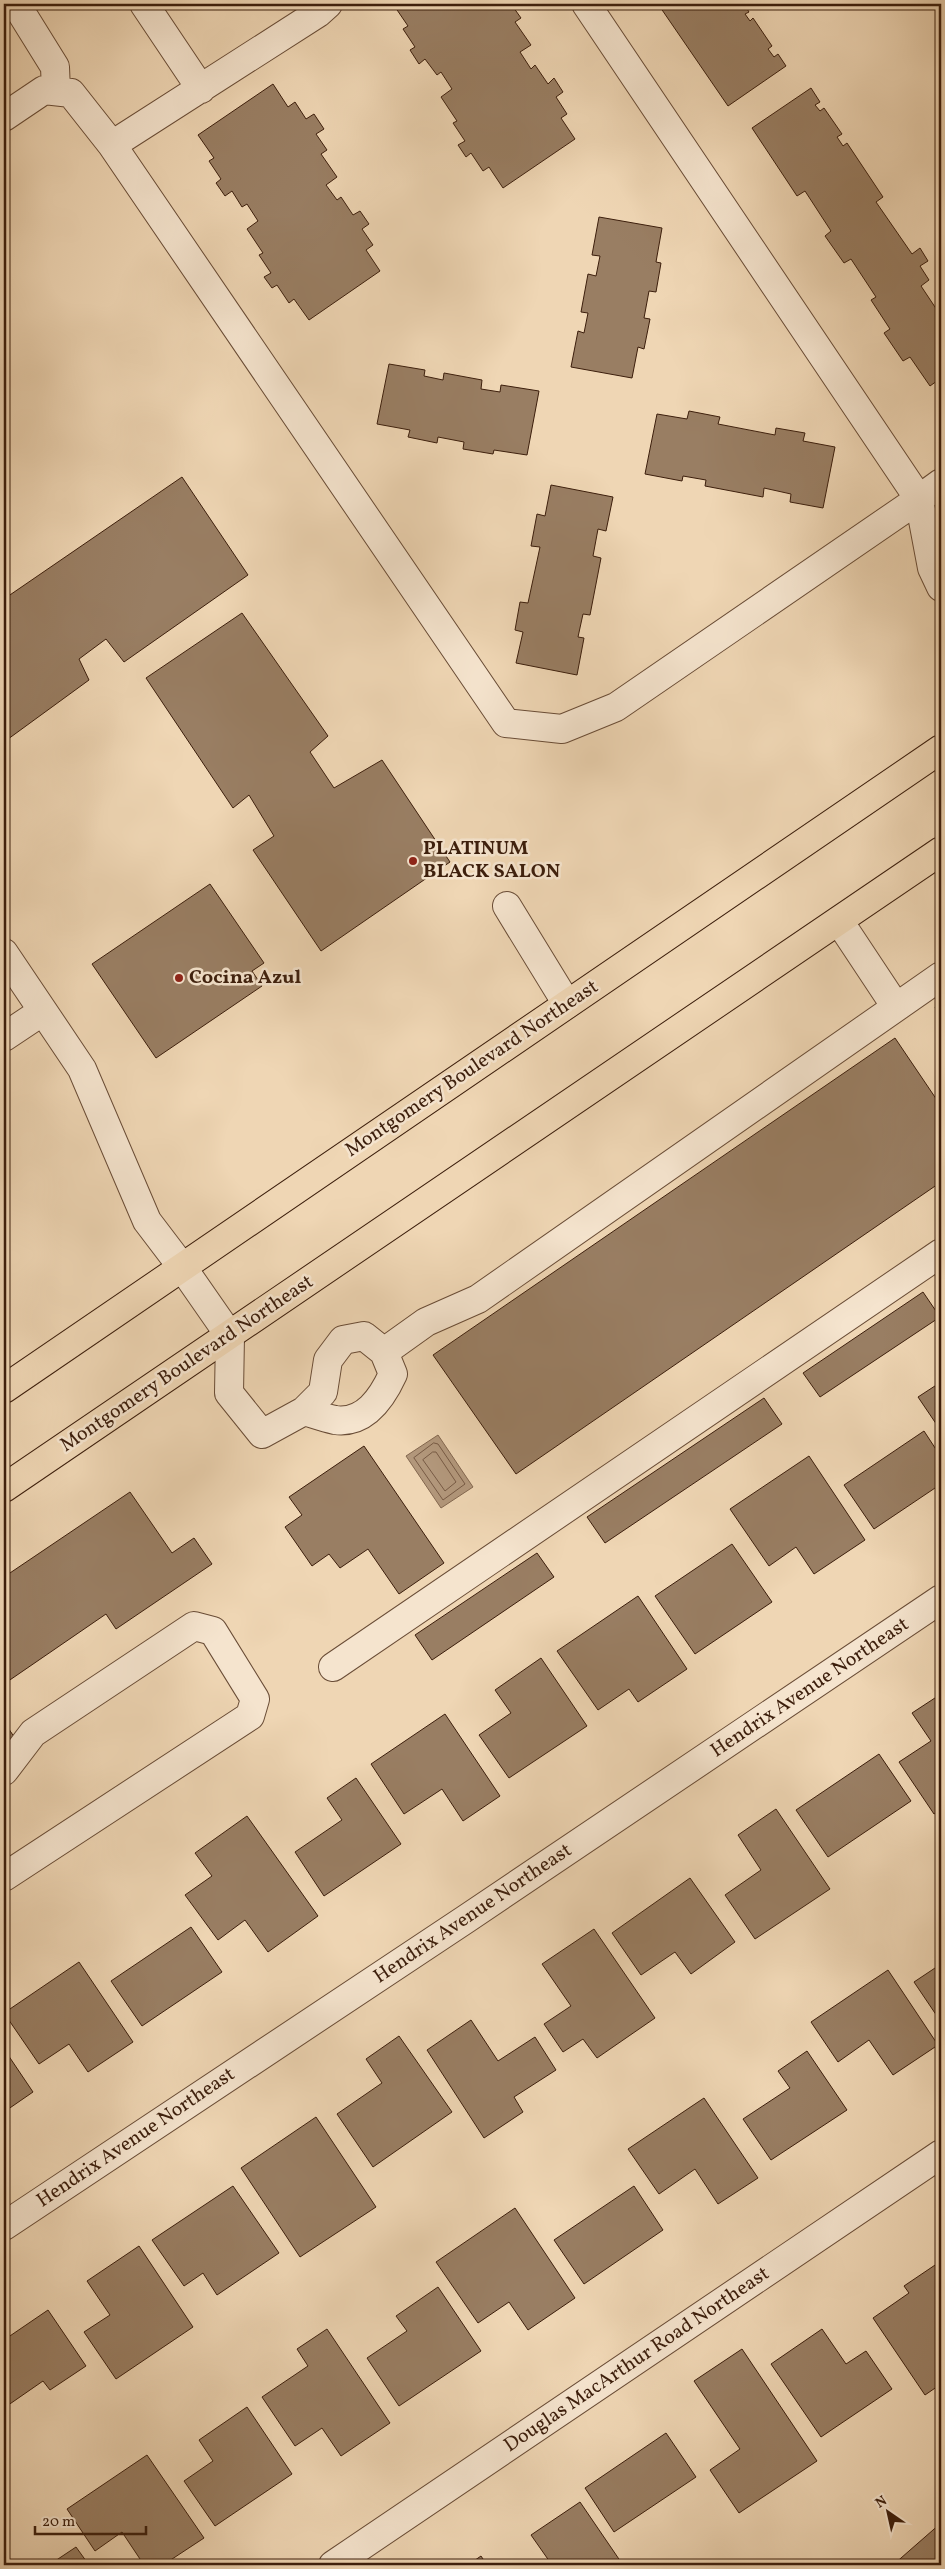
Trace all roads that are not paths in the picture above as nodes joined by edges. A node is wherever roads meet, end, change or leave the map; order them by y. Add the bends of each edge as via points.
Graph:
1 (144, 4) edge
2 (328, 4) edge
3 (586, 4) edge
4 (16, 10) edge
5 (201, 89) junction
6 (56, 91) junction
7 (4, 117) edge
8 (112, 145) junction
9 (941, 484) edge
10 (919, 499) junction
11 (941, 587) edge
12 (941, 749) edge
13 (941, 851) edge
14 (507, 906) dead end
15 (839, 921) junction
16 (4, 953) edge
17 (941, 976) edge
18 (567, 1004) junction
19 (896, 1007) junction
20 (43, 1011) junction
21 (4, 1037) edge
22 (941, 1254) edge
23 (182, 1267) junction
24 (230, 1336) junction
25 (384, 1352) junction
26 (4, 1388) edge
27 (304, 1411) junction
28 (4, 1488) edge
29 (941, 1600) edge
30 (333, 1667) dead end
31 (4, 1771) edge
32 (4, 1877) edge
33 (941, 2154) edge
34 (4, 2226) edge
35 (333, 2565) edge

1 - 5 street
2 - 5 street via 318,14
3 - 10 street
4 - 6 street via 55,67
5 - 8 street
6 - 7 street via 44,90
6 - 8 street via 71,93
8 - 10 street via 506,723 562,729 616,706
9 - 10 street
10 - 11 street via 932,568
12 - 18 main road, Montgomery Boulevard Northeast
13 - 15 main road, Montgomery Boulevard Northeast
14 - 18 street
15 - 19 street
15 - 24 main road, Montgomery Boulevard Northeast
16 - 20 street
17 - 19 street
18 - 23 main road, Montgomery Boulevard Northeast
19 - 25 street via 478,1299 426,1322
20 - 21 street
20 - 23 street via 82,1069 147,1221
22 - 30 street
23 - 24 street
23 - 26 main road, Montgomery Boulevard Northeast
24 - 27 street via 229,1393 262,1434
24 - 28 main road, Montgomery Boulevard Northeast
25 - 27 street via 364,1336 343,1340 328,1360 323,1392
25 - 27 street via 393,1374 382,1398 360,1416 336,1420
29 - 34 street, Hendrix Avenue Northeast
31 - 32 street via 34,1733 194,1626 213,1631 255,1699 250,1716
33 - 35 street, Douglas MacArthur Road Northeast

